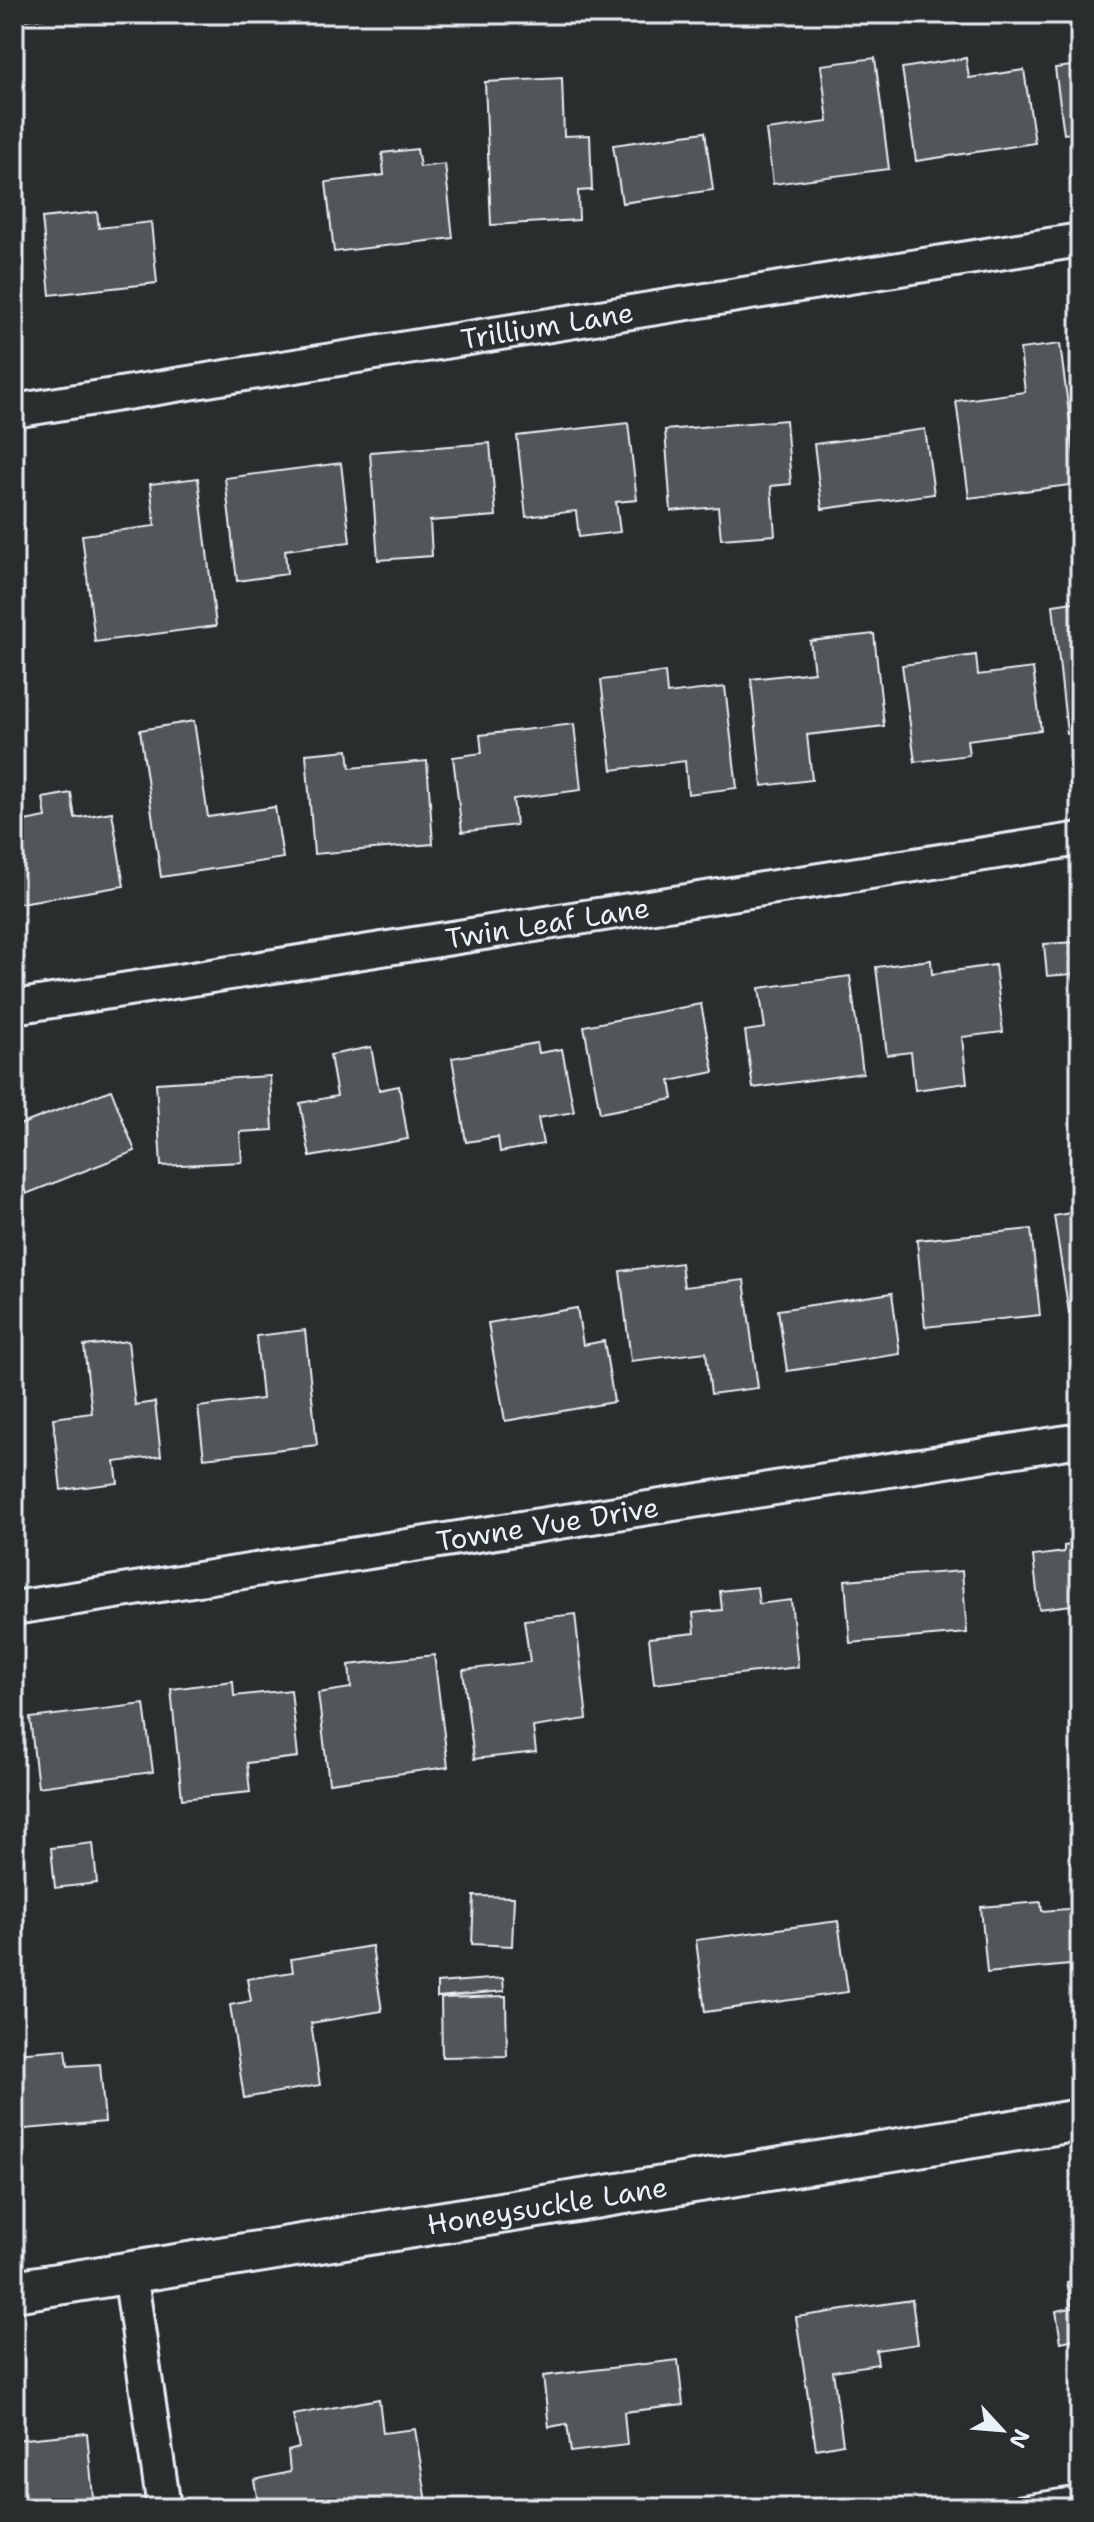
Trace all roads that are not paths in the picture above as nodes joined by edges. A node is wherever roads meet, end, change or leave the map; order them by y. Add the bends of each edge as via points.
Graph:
1 (1080, 240) edge
2 (14, 411) edge
3 (1080, 839) edge
4 (14, 1007) edge
5 (1080, 1440) edge
6 (14, 1608) edge
7 (1080, 2120) edge
8 (130, 2273) junction
9 (14, 2291) edge
10 (1080, 2495) edge
11 (164, 2508) edge
12 (998, 2508) edge

1 - 2 street, Trillium Lane
3 - 4 street, Twin Leaf Lane
5 - 6 street, Towne Vue Drive
7 - 8 street, Honeysuckle Lane
8 - 9 street, Honeysuckle Lane
8 - 11 street
10 - 12 lane

